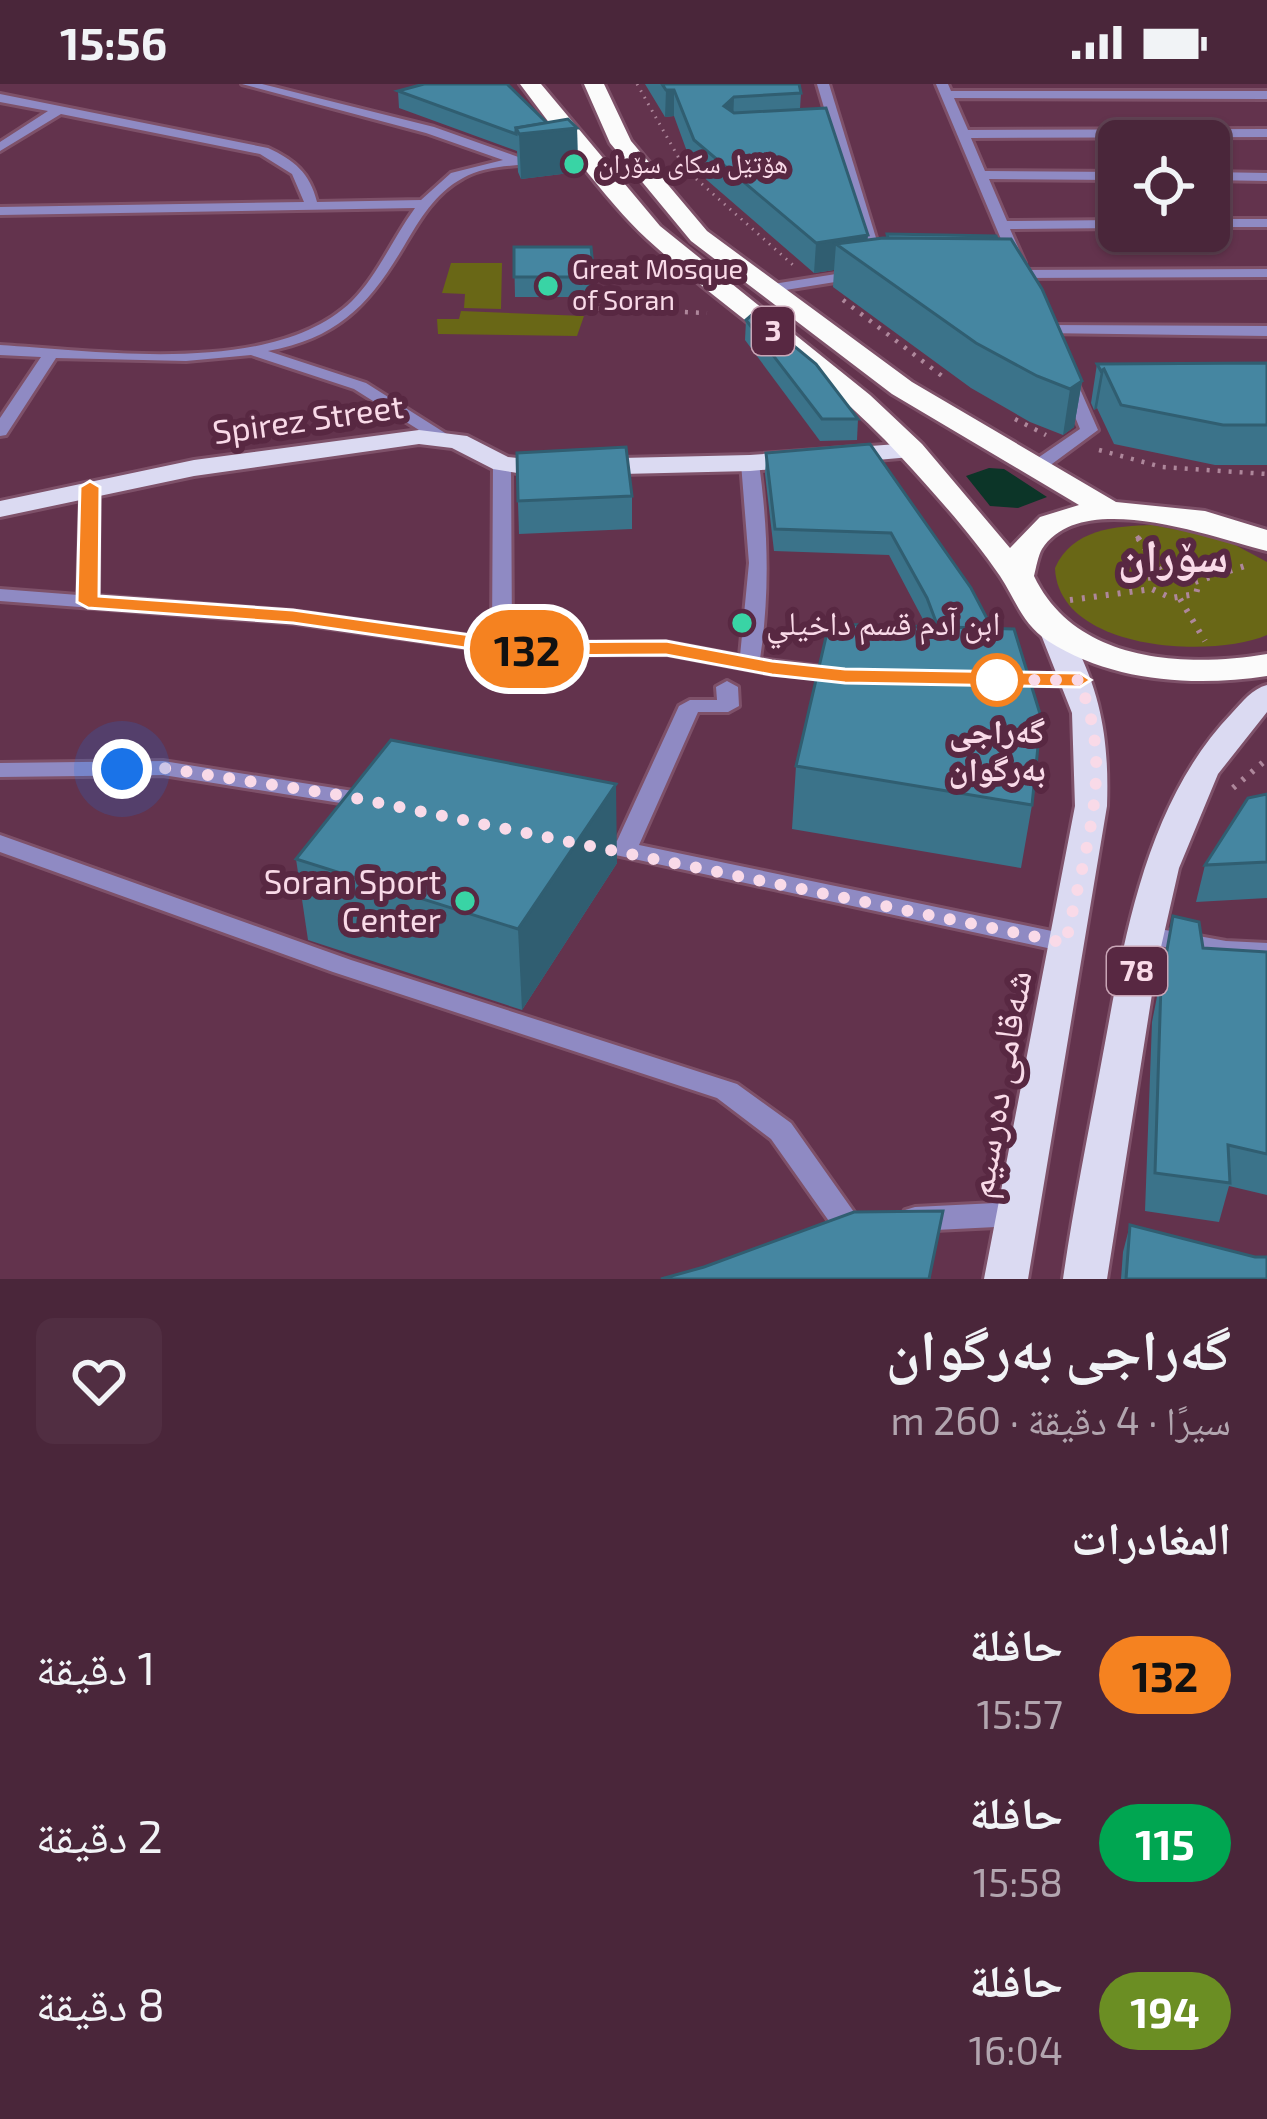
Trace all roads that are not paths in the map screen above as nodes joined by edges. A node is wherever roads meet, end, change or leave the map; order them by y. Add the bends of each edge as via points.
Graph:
1 (30, 84) edge
2 (248, 84) edge
3 (530, 84) edge
4 (594, 84) edge
5 (823, 84) edge
6 (944, 89) edge
7 (1267, 95) edge
8 (0, 97) edge
9 (18, 101) junction
10 (60, 109) junction
11 (0, 110) edge
12 (833, 126) junction
13 (813, 128) edge
14 (1267, 133) edge
15 (963, 134) junction
16 (469, 142) junction
17 (0, 147) edge
18 (584, 154) junction
19 (523, 162) junction
20 (457, 175) junction
21 (980, 175) junction
22 (1098, 176) edge
23 (1230, 176) edge
24 (1267, 177) edge
25 (428, 204) junction
26 (311, 206) junction
27 (0, 211) edge
28 (1267, 223) edge
29 (1098, 224) edge
30 (1230, 224) edge
31 (1002, 225) junction
32 (879, 272) junction
33 (903, 272) edge
34 (1267, 273) edge
35 (975, 274) edge
36 (1023, 274) junction
37 (767, 289) junction
38 (1030, 293) edge
39 (1038, 311) edge
40 (1046, 330) junction
41 (1267, 331) edge
42 (0, 350) edge
43 (1055, 351) edge
44 (52, 352) junction
45 (259, 353) junction
46 (1064, 372) edge
47 (1073, 393) junction
48 (1097, 393) edge
49 (0, 431) edge
50 (444, 438) junction
51 (910, 451) junction
52 (750, 463) junction
53 (502, 464) junction
54 (1035, 468) junction
55 (90, 487) junction
56 (0, 509) edge
57 (1267, 509) edge
58 (1186, 515) junction
59 (1120, 518) junction
60 (1266, 550) edge
61 (1017, 576) junction
62 (0, 595) edge
63 (88, 602) junction
64 (1059, 614) junction
65 (502, 646) junction
66 (749, 663) junction
67 (1267, 665) edge
68 (865, 676) edge
69 (988, 680) edge
70 (1080, 680) junction
71 (727, 687) dead end
72 (1267, 694) edge
73 (0, 770) edge
74 (407, 807) edge
75 (560, 837) edge
76 (0, 843) edge
77 (625, 850) junction
78 (1143, 934) junction
79 (1066, 943) junction
80 (1267, 952) edge
81 (1016, 1214) junction
82 (1006, 1279) edge
83 (1085, 1279) edge

1 - 8 street
2 - 16 street
3 - 18 highway, 3
4 - 37 highway, 3 via 643,172 699,236
5 - 12 street
6 - 7 street
6 - 15 street
8 - 9 street
9 - 10 street
9 - 11 street
10 - 17 street
10 - 26 street via 264,151 308,182
12 - 13 street
12 - 32 street
14 - 15 street
15 - 21 street
16 - 19 street
16 - 20 street via 474,151
18 - 19 street
18 - 51 highway, 3 via 652,231
19 - 20 street
20 - 25 street
21 - 22 street
21 - 31 street
23 - 24 street
25 - 26 street
25 - 45 street via 354,308
26 - 27 street
28 - 30 street
29 - 31 street
31 - 36 street
32 - 33 street
32 - 37 street
34 - 36 street
35 - 36 street
36 - 38 street
37 - 54 highway, 3 via 902,388
39 - 40 street
40 - 41 street
40 - 43 street
42 - 44 street
44 - 45 street
44 - 49 street
45 - 50 street via 360,386
46 - 47 street
47 - 48 street
47 - 54 street via 1089,430
50 - 53 main road, Spirez Street
50 - 55 main road, Spirez Street
51 - 52 main road, Spirez Street
51 - 61 highway, 3
52 - 53 main road, Spirez Street
52 - 66 street via 761,595
53 - 65 street
54 - 59 highway, 3
55 - 56 main road, Spirez Street
55 - 63 street
57 - 58 highway, 3
58 - 59 highway, 3
58 - 60 highway, 3 via 1224,523
59 - 61 highway, 3 via 1071,519 1041,533
61 - 64 highway, 3 via 1028,602
62 - 63 street
63 - 65 street via 293,617
64 - 67 highway, 3 via 1087,647 1154,668 1202,673
64 - 70 main road, شەقامی دەرسیم / 78
65 - 66 street via 666,648
66 - 68 street
69 - 70 street
70 - 79 main road, شەقامی دەرسیم / 78 via 1095,738
71 - 77 street via 728,706 690,706
72 - 78 main road, 78 via 1229,733 1175,825
73 - 74 street via 163,768
75 - 77 street
76 - 81 street via 727,1091 781,1131 857,1223
77 - 79 street
78 - 80 street
78 - 83 main road, 78 via 1102,1230
79 - 81 main road, شەقامی دەرسیم / 78
81 - 82 main road, شەقامی دەرسیم / 78

